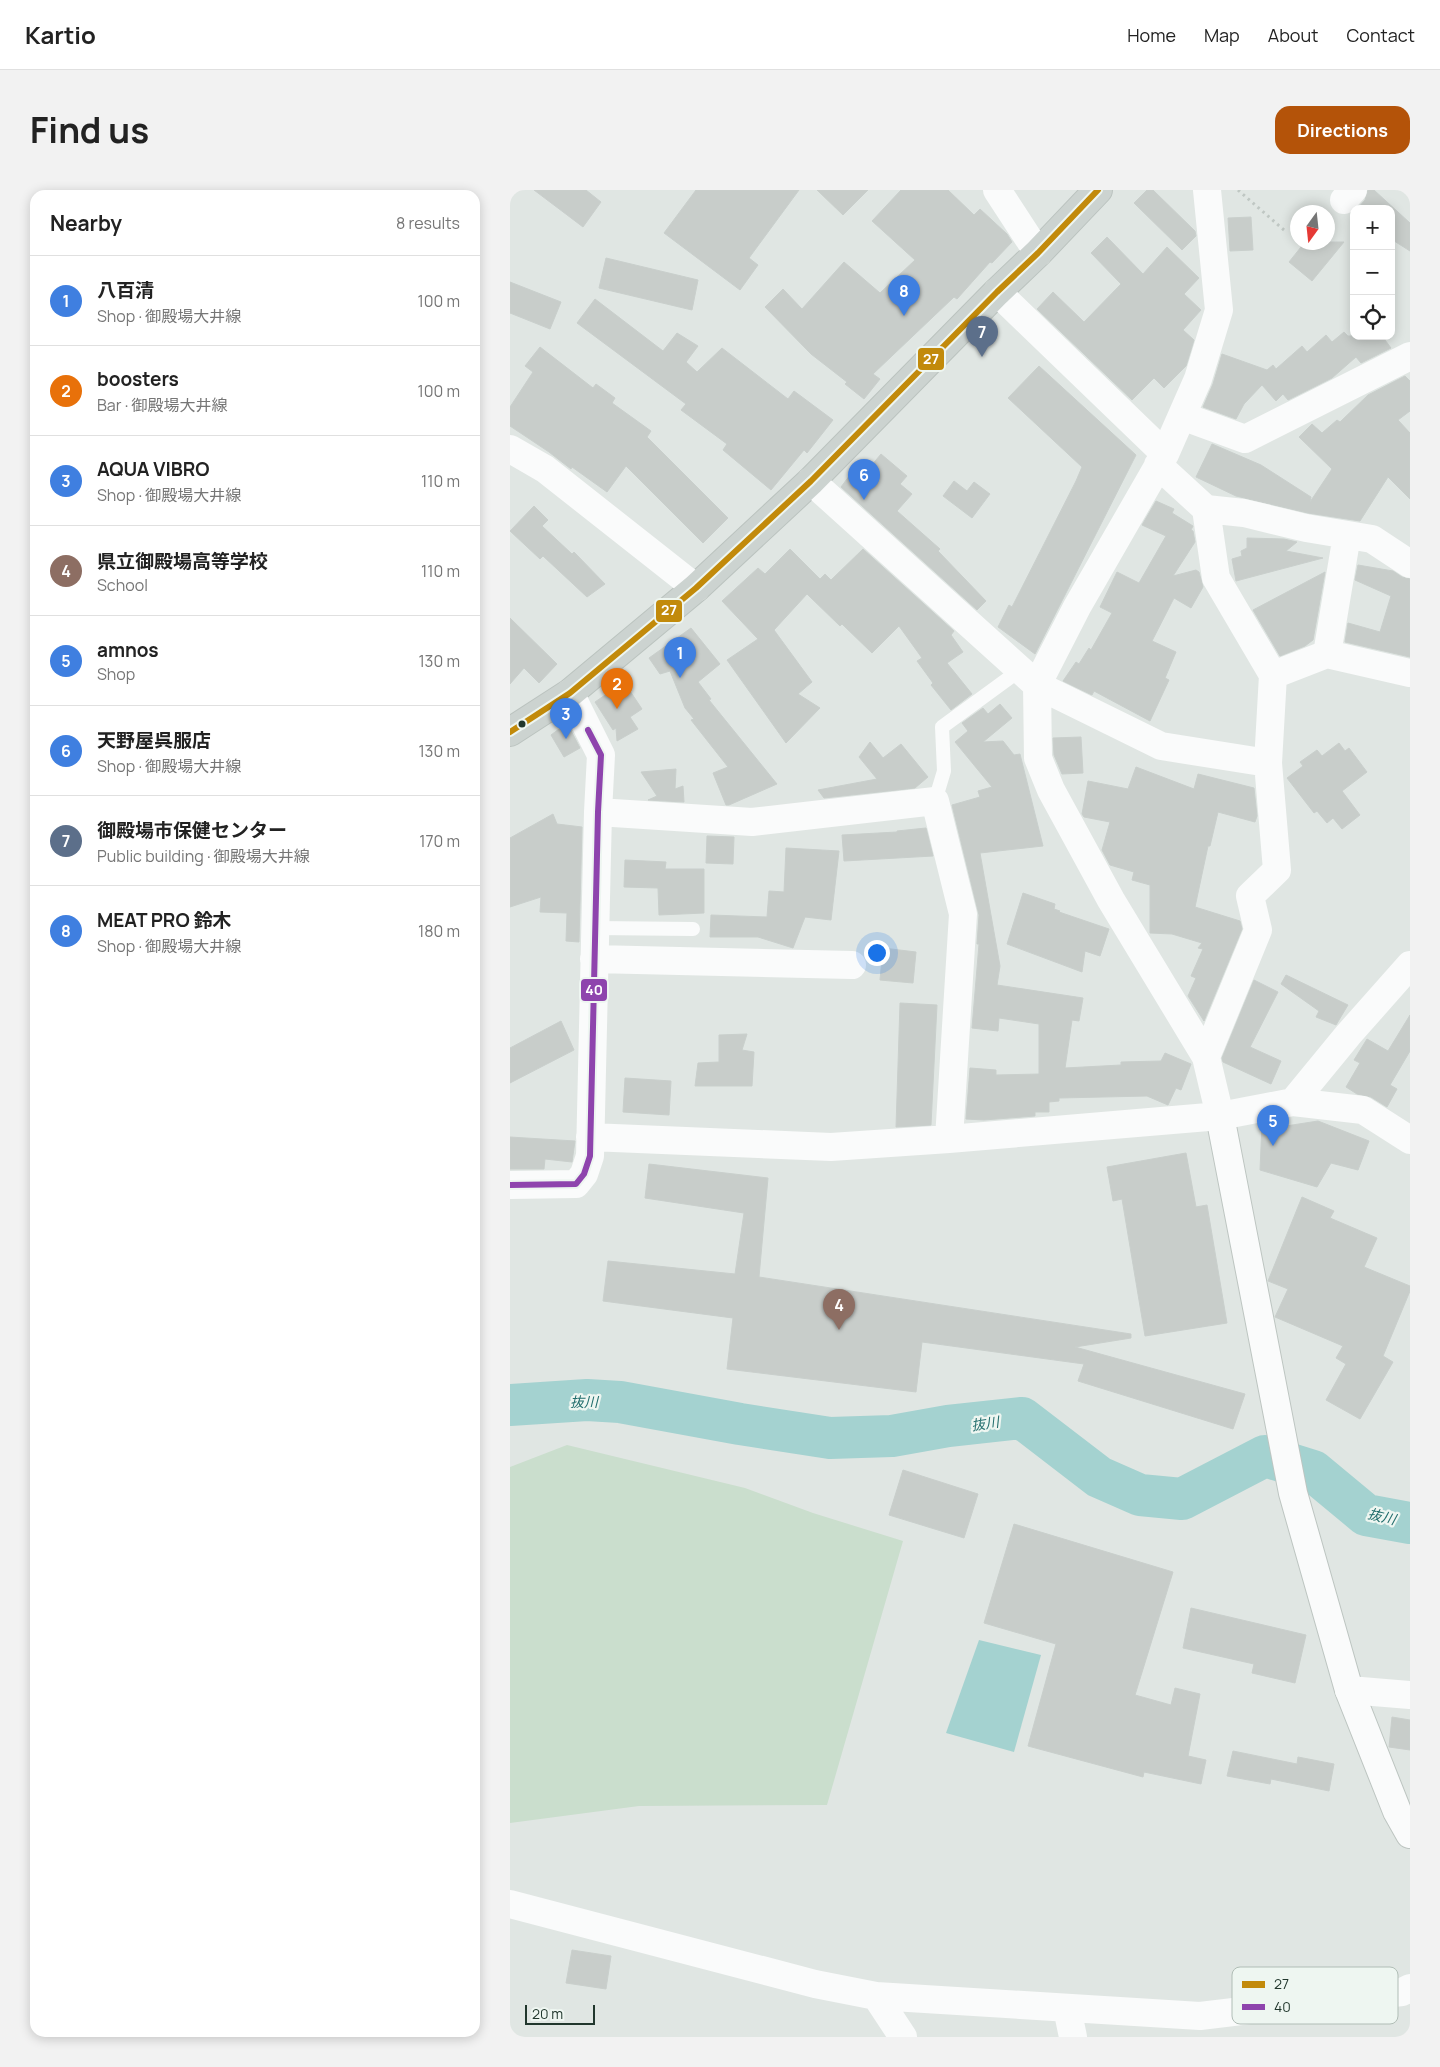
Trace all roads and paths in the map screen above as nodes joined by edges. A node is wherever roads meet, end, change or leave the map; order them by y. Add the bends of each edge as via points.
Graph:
1 (997, 190) edge
2 (1098, 190) edge
3 (1207, 190) edge
4 (1238, 190) edge
5 (1284, 230) dead end
6 (1038, 253) junction
7 (997, 292) junction
8 (1410, 356) edge
9 (1182, 416) junction
10 (510, 449) edge
11 (1161, 459) junction
12 (811, 481) junction
13 (1206, 509) junction
14 (1347, 535) junction
15 (1410, 564) edge
16 (696, 588) junction
17 (1327, 654) junction
18 (1410, 673) edge
19 (1273, 675) junction
20 (1029, 678) junction
21 (570, 693) junction
22 (510, 732) edge
23 (1268, 763) junction
24 (935, 802) junction
25 (598, 812) junction
26 (595, 928) junction
27 (693, 929) dead end
28 (594, 959) junction
29 (852, 965) dead end
30 (1410, 966) edge
31 (1206, 1057) junction
32 (1293, 1102) junction
33 (1220, 1116) junction
34 (590, 1137) junction
35 (949, 1139) junction
36 (1410, 1140) edge
37 (510, 1185) edge
38 (1349, 1690) junction
39 (1410, 1695) edge
40 (1410, 1834) edge
41 (510, 1904) edge
42 (1410, 1988) edge
43 (1398, 1992) edge
44 (876, 1996) junction
45 (1067, 2008) junction
46 (1232, 2012) edge
47 (903, 2037) edge
48 (1073, 2037) edge

1 - 6 street
2 - 6 main road
3 - 9 street via 1218,310 1198,379
4 - 5 path
6 - 7 main road
7 - 11 street
7 - 12 main road
8 - 9 street via 1245,439
9 - 11 street
10 - 16 street via 545,469
11 - 13 street
11 - 20 street via 1077,606
12 - 16 main road
12 - 20 street
13 - 14 street via 1244,513
13 - 19 street via 1216,578
14 - 15 street via 1372,539
14 - 17 street
16 - 21 main road
17 - 18 street
17 - 19 street
19 - 23 street
20 - 23 street via 1161,746
20 - 24 lane via 942,727 944,770
20 - 31 street via 1038,758 1051,790 1110,900
21 - 22 main road
21 - 25 street via 601,755
23 - 31 street via 1277,870 1250,896 1258,930
24 - 25 street via 752,822
24 - 35 street via 963,914
25 - 26 street
26 - 27 lane
26 - 28 street
28 - 29 street
28 - 34 street
30 - 32 street
31 - 33 street
32 - 33 street
32 - 36 street via 1363,1110
33 - 35 street
33 - 38 street via 1293,1493
34 - 35 street via 831,1147
34 - 37 street via 590,1156 584,1174 576,1184
38 - 39 street
38 - 40 street via 1397,1811
41 - 44 street via 815,1984
42 - 43 street
44 - 45 street
44 - 47 street
45 - 46 street via 1200,2016
45 - 48 street

